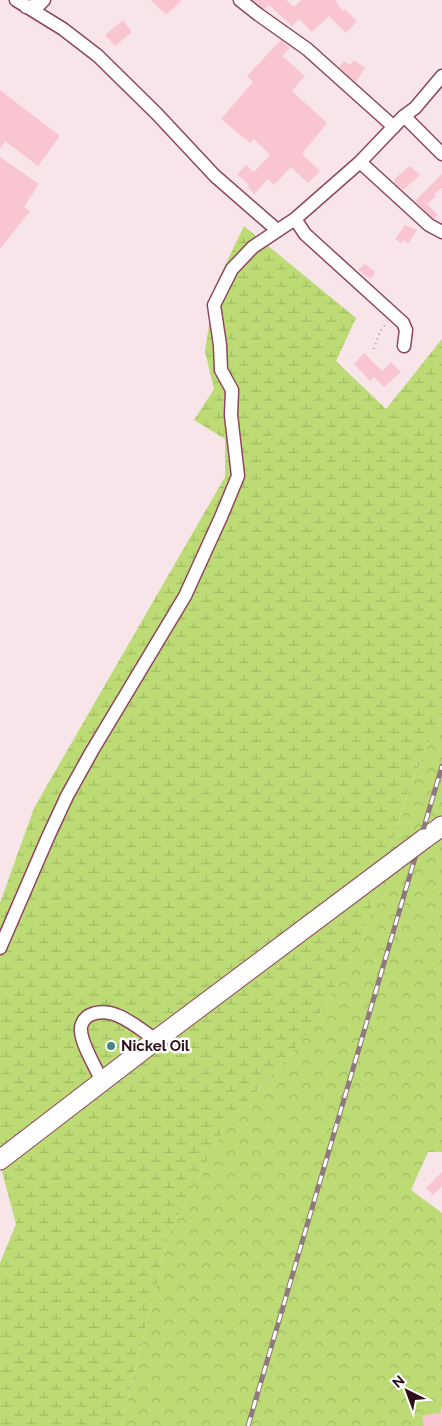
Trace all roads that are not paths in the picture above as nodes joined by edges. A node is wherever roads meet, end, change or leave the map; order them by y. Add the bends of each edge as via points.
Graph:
1 (44, 0) edge
2 (240, 0) edge
3 (21, 3) edge
4 (442, 76) edge
5 (404, 116) junction
6 (394, 127) junction
7 (442, 154) edge
8 (360, 162) junction
9 (296, 219) junction
10 (277, 230) junction
11 (442, 232) edge
12 (404, 346) dead end
13 (442, 826) edge
14 (0, 948) edge
15 (156, 1040) junction
16 (102, 1082) junction
17 (0, 1160) edge

1 - 3 street via 39,5
2 - 6 street via 307,49
3 - 10 street via 98,56 215,176
4 - 5 street
5 - 6 street
5 - 7 street
6 - 8 street
8 - 9 street
8 - 11 street via 429,225
9 - 10 street
9 - 12 street via 305,234 403,323 406,330
10 - 14 street via 253,247 232,269 214,305 221,370 232,390 231,415 238,476 184,596 67,796
13 - 15 highway, bridge
15 - 16 highway
15 - 16 street via 114,1013 95,1012 86,1017 80,1028 82,1038
16 - 17 highway

